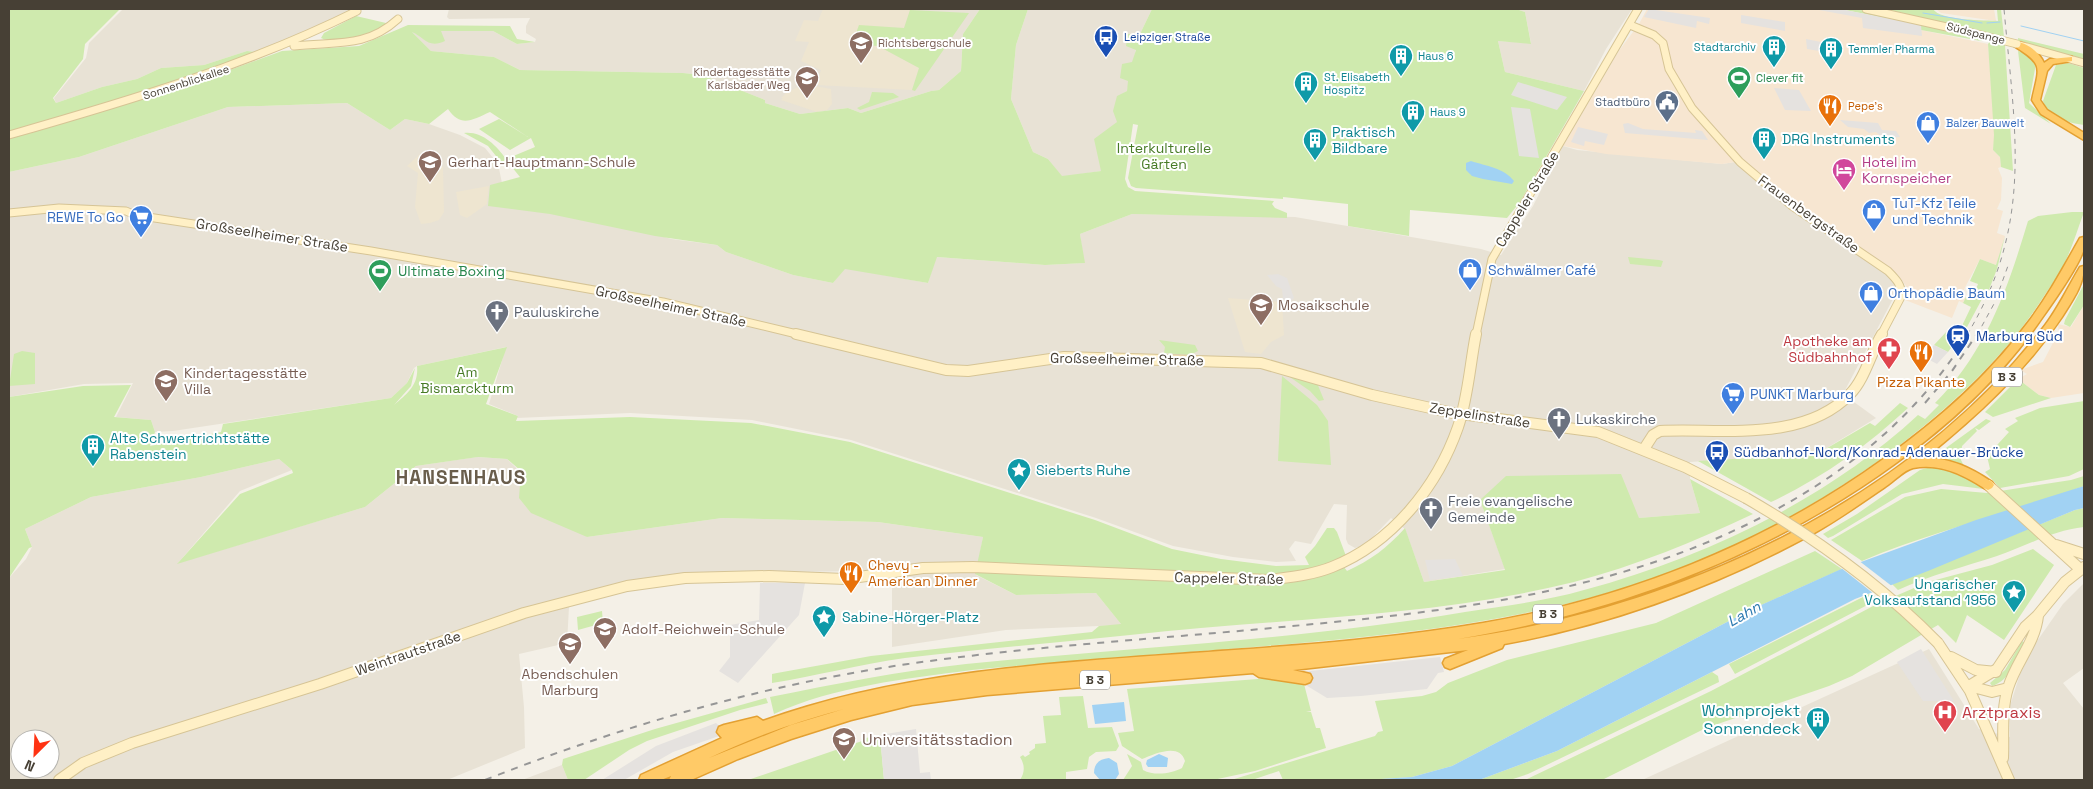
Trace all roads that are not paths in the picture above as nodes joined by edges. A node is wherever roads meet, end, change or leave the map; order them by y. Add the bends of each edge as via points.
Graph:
1 (1638, 9) edge
2 (1866, 9) edge
3 (357, 11) dead end
4 (398, 19) dead end
5 (1630, 25) junction
6 (307, 36) junction
7 (312, 43) junction
8 (322, 43) junction
9 (2017, 44) joint
10 (284, 48) junction
11 (2028, 48) junction
12 (2044, 52) junction
13 (2069, 59) junction
14 (2039, 60) junction
15 (2050, 62) junction
16 (2084, 64) edge
17 (2043, 70) junction
18 (2051, 117) junction
19 (2084, 127) edge
20 (9, 135) edge
21 (2084, 137) edge
22 (9, 215) edge
23 (2084, 240) edge
24 (2084, 269) edge
25 (1331, 384) joint
26 (1461, 414) junction
27 (1644, 449) junction
28 (1908, 465) junction
29 (1988, 485) joint
30 (2047, 541) junction
31 (2084, 554) edge
32 (2082, 568) edge
33 (769, 576) joint
34 (2038, 616) junction
35 (1526, 633) junction
36 (1949, 656) junction
37 (1450, 663) dead end
38 (1240, 668) junction
39 (1996, 672) junction
40 (1305, 678) dead end
41 (1969, 686) junction
42 (2008, 688) junction
43 (815, 712) junction
44 (724, 732) dead end
45 (2003, 763) junction
46 (59, 780) edge
47 (646, 780) edge
48 (676, 780) edge
49 (2009, 780) edge

1 - 5 main road, Cappeler Straße
2 - 9 main road, Südspange, bridge
3 - 6 main road, Sonnenblickallee
4 - 8 main road via 379,34 364,40
5 - 26 main road, Cappeler Straße via 1492,259
5 - 27 main road, Frauenbergstraße via 1661,40 1669,69 1692,108 1740,162 1792,206 1888,271 1899,282 1902,291 1849,395 1828,412 1806,421 1751,428 1660,431 1652,435
6 - 7 main road via 308,42
6 - 8 main road
6 - 10 main road, Sonnenblickallee
7 - 8 main road
7 - 10 main road
9 - 11 highway
10 - 20 main road, Sonnenblickallee via 212,74
11 - 12 main road
11 - 14 highway
12 - 13 main road
12 - 14 highway
12 - 15 highway
13 - 15 highway
13 - 16 main road
14 - 17 highway
15 - 17 highway
17 - 18 highway via 2036,100
18 - 19 highway
18 - 21 highway
22 - 25 main road, Großseelheimer Straße via 55,212 134,215 371,251 663,302 946,370 968,372 1064,356 1220,360 1261,363
23 - 43 highway, B 3 via 2064,281 2014,351 1941,423 1890,463 1799,522 1687,573 1619,596 1540,617 1422,639 976,678 915,686
24 - 28 highway, B 3 via 2044,332 2000,385 1958,425
25 - 26 main road, Zeppelinstraße
26 - 27 main road, Zeppelinstraße via 1584,429
26 - 33 main road, Cappeler Straße via 1445,459 1410,511 1388,533 1352,558 1313,574 1269,580 973,567 923,568 870,577
27 - 36 main road, Zeppelinstraße, bridge via 1710,479 1802,531 1864,574 1902,606
28 - 29 highway via 1927,462 1947,464
28 - 35 highway, B 3 via 1806,531 1693,583 1588,618
29 - 30 main road
30 - 31 main road
30 - 32 main road
32 - 34 main road via 2059,589
33 - 46 main road, Weintrautstraße via 684,578 580,596 320,684 132,742 83,763
34 - 39 main road via 2026,626
34 - 42 main road via 2036,633
35 - 37 highway
35 - 38 highway, B 3 via 1372,656
36 - 39 main road via 1976,670
36 - 41 main road, Zeppelinstraße
38 - 40 highway
38 - 48 highway, B 3 via 1016,686 914,699 847,714 772,738
39 - 41 main road
41 - 42 main road via 1992,692
41 - 45 main road, Zeppelinstraße
42 - 45 main road via 2004,708
43 - 44 highway via 788,714
43 - 47 highway, B 3 via 770,725
45 - 49 main road

